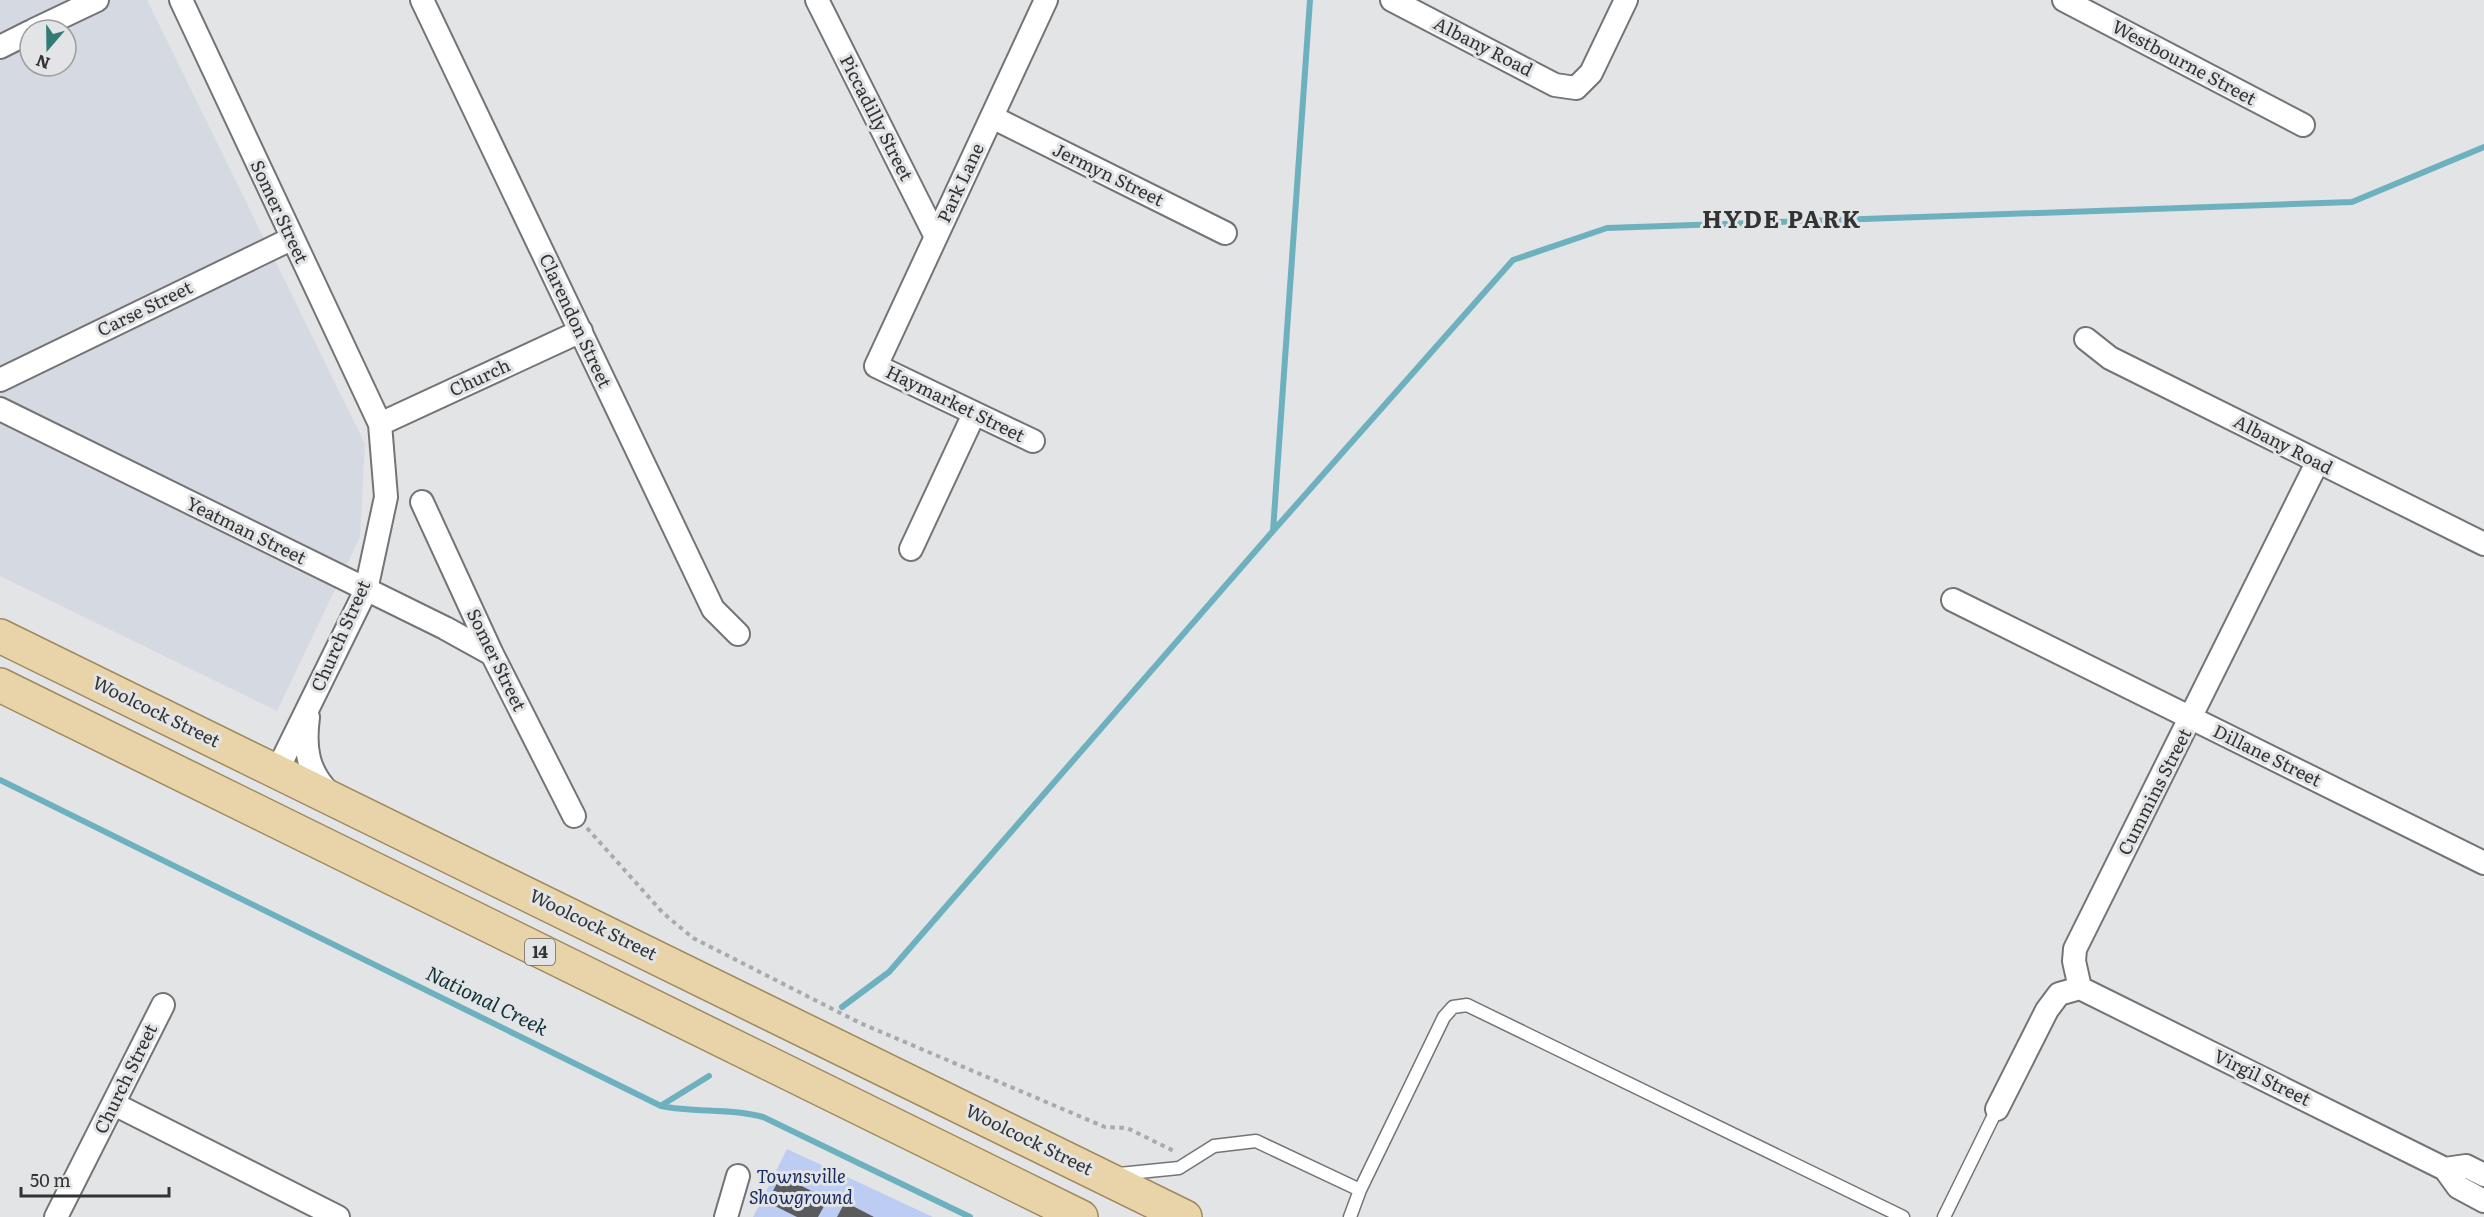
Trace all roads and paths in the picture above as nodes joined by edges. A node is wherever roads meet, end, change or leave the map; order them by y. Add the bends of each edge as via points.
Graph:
1 (97, 0) edge
2 (181, 0) edge
3 (422, 0) edge
4 (817, 0) edge
5 (1046, 0) edge
6 (1392, 0) edge
7 (1626, 0) edge
8 (2064, 0) edge
9 (59, 18) edge
10 (18, 38) edge
11 (0, 46) edge
12 (992, 117) junction
13 (2303, 125) dead end
14 (1225, 233) dead end
15 (936, 237) junction
16 (291, 238) junction
17 (581, 331) junction
18 (2086, 339) dead end
19 (876, 366) joint
20 (0, 380) edge
21 (0, 409) edge
22 (974, 414) junction
23 (380, 424) junction
24 (1033, 441) dead end
25 (2317, 463) junction
26 (422, 502) dead end
27 (2484, 544) edge
28 (911, 549) dead end
29 (366, 590) junction
30 (1953, 600) dead end
31 (738, 634) dead end
32 (0, 636) edge
33 (492, 654) junction
34 (0, 685) edge
35 (310, 704) junction
36 (2192, 719) junction
37 (277, 771) junction
38 (333, 797) junction
39 (574, 816) joint
40 (315, 841) junction
41 (2484, 863) edge
42 (2080, 988) junction
43 (162, 1005) dead end
44 (114, 1104) junction
45 (1997, 1109) joint
46 (1192, 1160) junction
47 (2445, 1169) junction
48 (1099, 1175) junction
49 (2484, 1175) edge
50 (738, 1176) dead end
51 (1360, 1190) junction
52 (2484, 1201) edge
53 (56, 1217) edge
54 (338, 1217) edge
55 (726, 1217) edge
56 (1081, 1217) edge
57 (1185, 1217) edge
58 (1350, 1217) edge
59 (1903, 1217) edge
60 (1944, 1217) edge

1 - 9 street
2 - 16 street, Somer Street
3 - 17 street, Clarendon Street
4 - 15 street, Piccadilly Street
5 - 12 street, Park Lane
6 - 7 street, Albany Road via 1555,85 1576,88 1591,73
8 - 13 street, Westbourne Street
10 - 11 street
12 - 14 street, Jermyn Street
12 - 15 street, Park Lane
15 - 19 street, Park Lane
16 - 20 street, Carse Street
16 - 23 street, Somer Street
17 - 23 street, Church
17 - 31 street, Clarendon Street via 712,609
18 - 25 street, Albany Road via 2109,358
19 - 22 street, Haymarket Street
21 - 29 street, Yeatman Street
22 - 24 street, Haymarket Street
22 - 28 street
23 - 29 street, Church Street via 386,497
25 - 27 street, Albany Road
25 - 36 street, Cummins Street
26 - 33 street, Somer Street
29 - 33 street, Yeatman Street
29 - 35 street, Church Street
30 - 36 street, Dillane Street
32 - 37 main road, Woolcock Street
33 - 39 street, Somer Street
34 - 40 main road, 14
35 - 37 street, Church Street
35 - 38 street via 305,738 308,761
36 - 41 street, Dillane Street
36 - 42 street, Cummins Street via 2075,949
37 - 38 main road, Woolcock Street
37 - 40 main road via 274,798
38 - 48 main road, Woolcock Street
39 - 46 path via 663,913 693,938 860,1023 1105,1127 1127,1128
40 - 56 main road, 14
42 - 45 street via 2059,994 2047,1010
42 - 47 street, Virgil Street
43 - 44 street, Church Street
44 - 53 street, Church Street
44 - 54 street
45 - 60 lane
46 - 48 lane via 1179,1168
46 - 51 lane via 1214,1146 1256,1141
47 - 49 street, Virgil Street via 2466,1166
47 - 52 street, Virgil Street via 2458,1187
48 - 57 main road, Woolcock Street
50 - 55 street
51 - 58 lane
51 - 59 lane via 1444,1017 1453,1007 1467,1005

